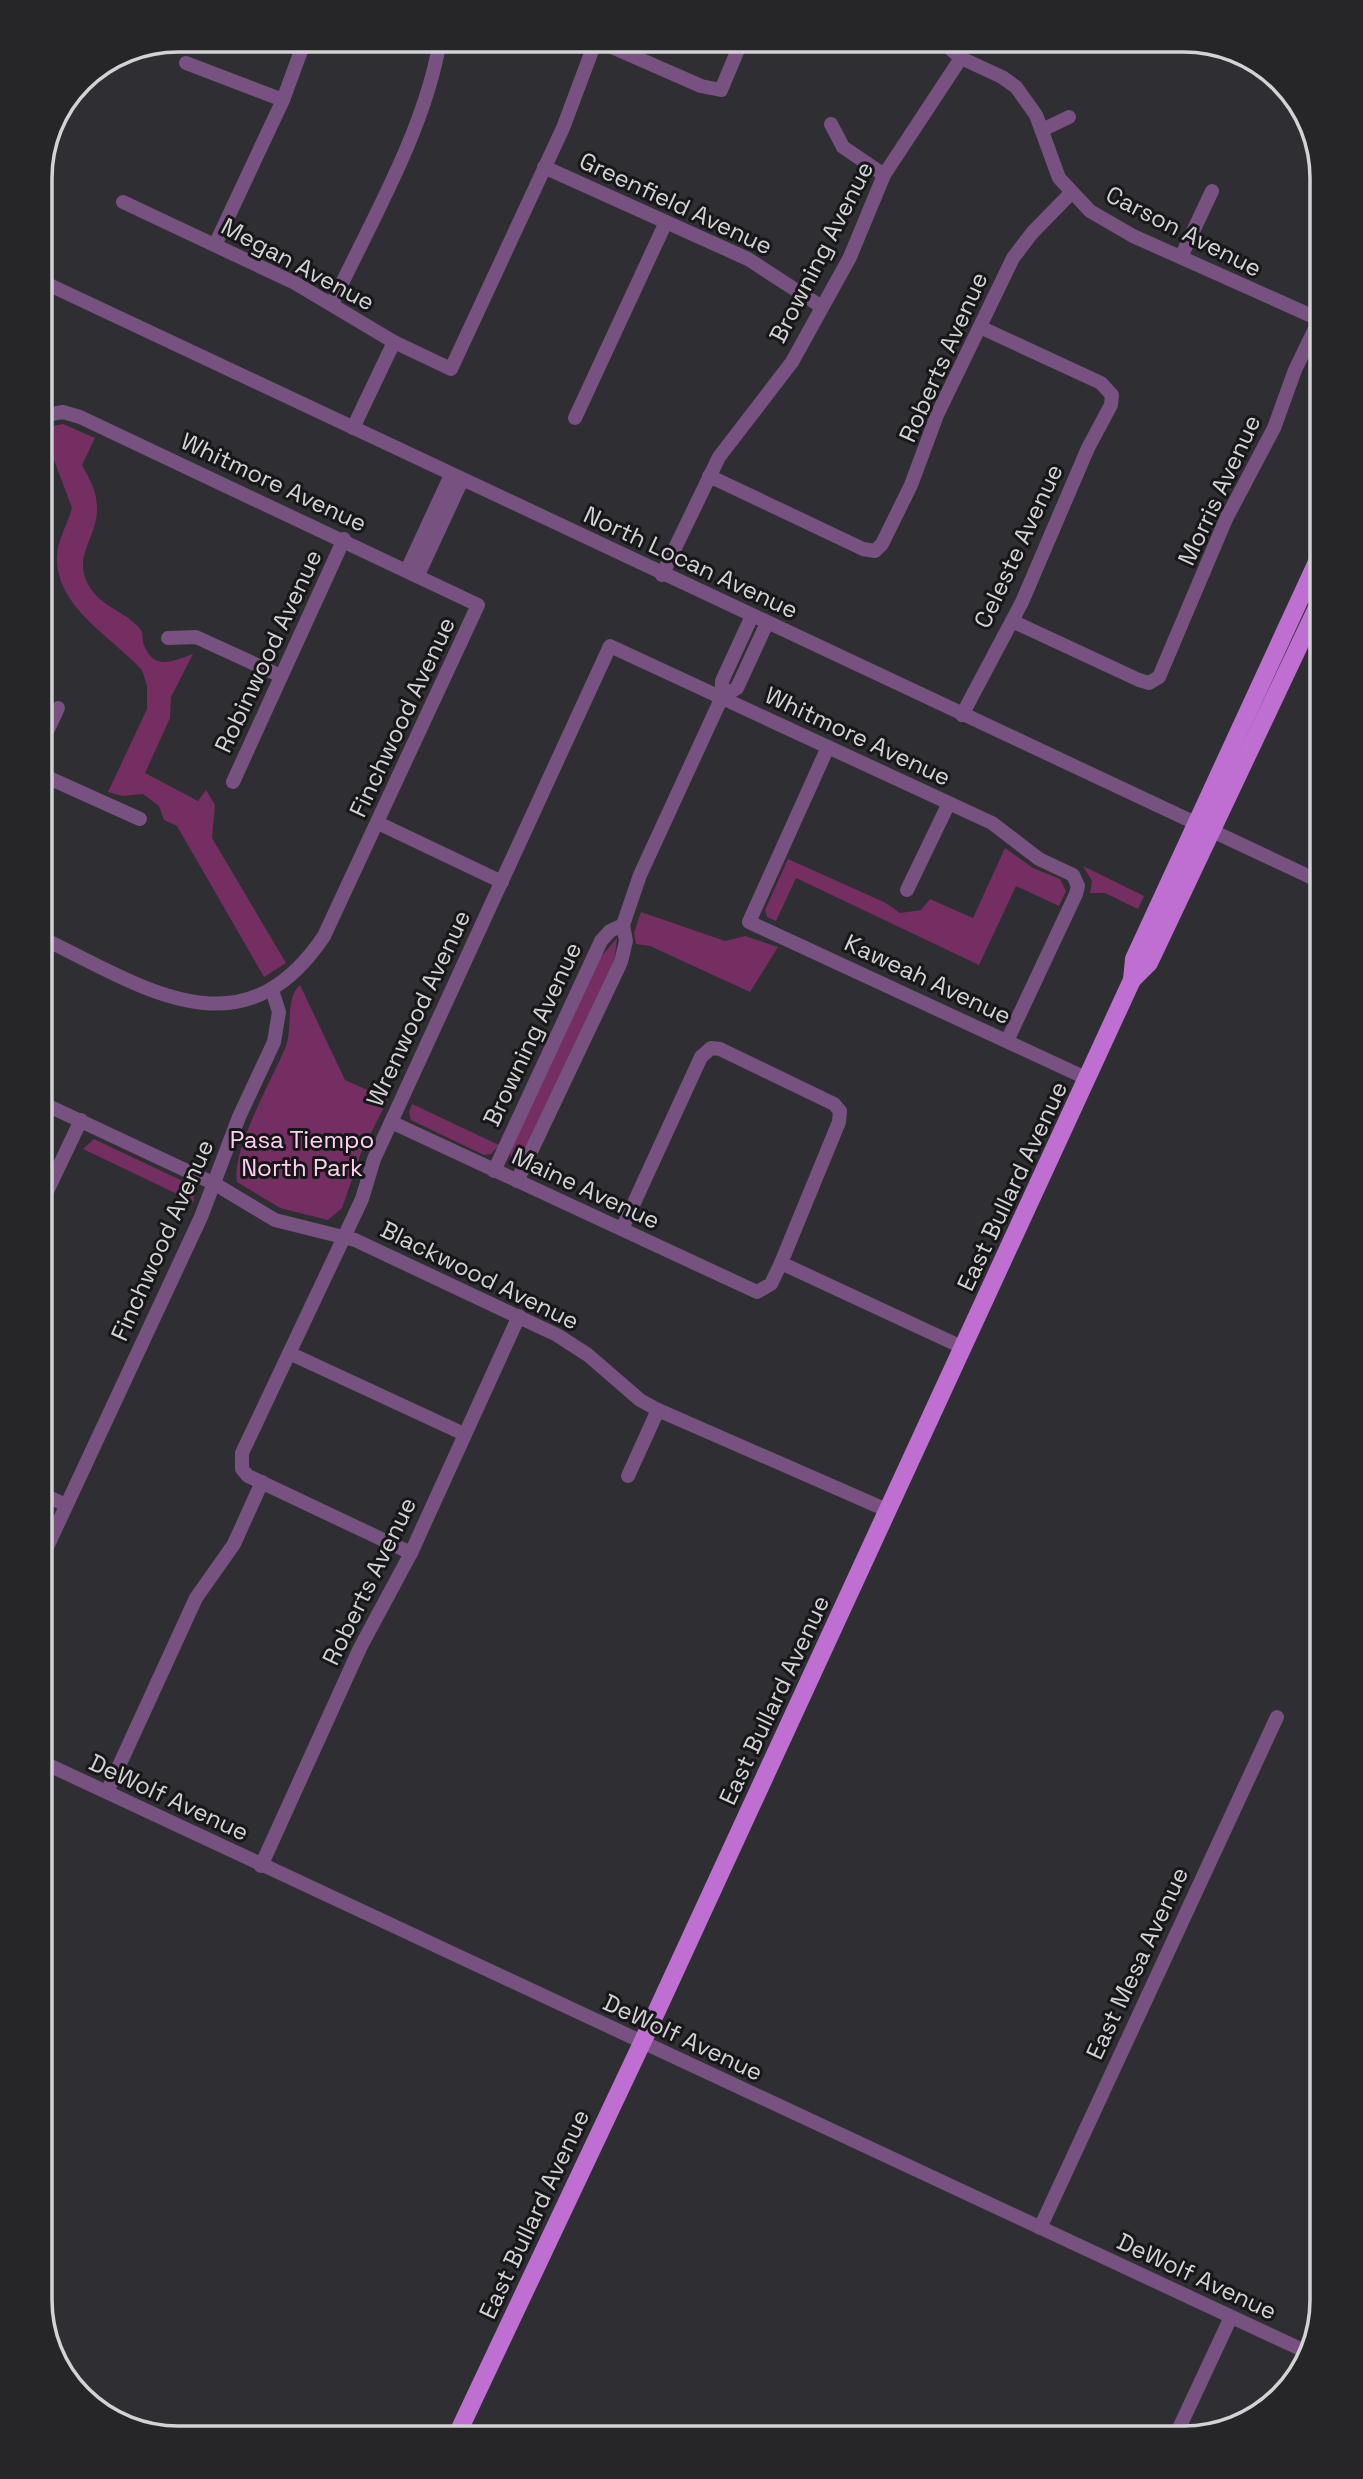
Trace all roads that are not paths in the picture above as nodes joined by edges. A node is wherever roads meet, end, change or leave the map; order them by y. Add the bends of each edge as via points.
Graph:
1 (300, 52) edge
2 (438, 52) edge
3 (592, 52) edge
4 (624, 52) edge
5 (737, 53) edge
6 (955, 53) edge
7 (961, 58) junction
8 (186, 63) dead end
9 (283, 100) junction
10 (1069, 117) dead end
11 (831, 124) dead end
12 (1042, 130) junction
13 (544, 167) junction
14 (884, 175) junction
15 (1212, 191) dead end
16 (1071, 193) junction
17 (122, 202) dead end
18 (666, 222) junction
19 (215, 245) junction
20 (1181, 257) junction
21 (53, 287) edge
22 (332, 304) junction
23 (822, 307) junction
24 (1310, 315) edge
25 (982, 328) junction
26 (394, 342) junction
27 (1310, 342) edge
28 (53, 414) edge
29 (575, 418) dead end
30 (353, 428) junction
31 (456, 477) junction
32 (709, 477) junction
33 (344, 539) junction
34 (412, 573) junction
35 (662, 575) junction
36 (1310, 579) edge
37 (478, 605) joint
38 (752, 616) junction
39 (1310, 620) edge
40 (1012, 621) junction
41 (767, 623) junction
42 (168, 638) dead end
43 (610, 646) joint
44 (281, 676) junction
45 (722, 697) junction
46 (58, 708) dead end
47 (962, 715) junction
48 (53, 719) edge
49 (828, 747) junction
50 (53, 781) edge
51 (233, 782) dead end
52 (949, 803) junction
53 (140, 819) dead end
54 (378, 823) junction
55 (1203, 828) junction
56 (1310, 877) edge
57 (502, 882) junction
58 (907, 890) dead end
59 (622, 925) junction
60 (53, 943) edge
61 (272, 990) junction
62 (1007, 1041) junction
63 (1088, 1079) junction
64 (53, 1108) edge
65 (81, 1120) junction
66 (391, 1122) junction
67 (494, 1171) junction
68 (53, 1180) edge
69 (517, 1181) junction
70 (215, 1184) junction
71 (622, 1229) junction
72 (344, 1237) junction
73 (781, 1263) junction
74 (519, 1316) junction
75 (964, 1348) junction
76 (289, 1353) junction
77 (658, 1410) junction
78 (464, 1434) junction
79 (628, 1476) dead end
80 (262, 1482) junction
81 (52, 1499) edge
82 (66, 1505) junction
83 (889, 1511) junction
84 (52, 1535) edge
85 (411, 1553) junction
86 (1277, 1717) dead end
87 (52, 1767) edge
88 (107, 1793) junction
89 (261, 1866) junction
90 (642, 2043) junction
91 (1040, 2228) junction
92 (1231, 2317) junction
93 (1301, 2349) edge
94 (461, 2426) edge
95 (1180, 2426) edge

1 - 9 street
2 - 22 street via 418,119
3 - 13 street
4 - 5 street via 701,86 721,90
6 - 7 street, Carson Avenue
7 - 12 street, Carson Avenue via 1016,87
7 - 14 street, Browning Avenue
8 - 9 street
9 - 19 street
10 - 12 street
11 - 14 street via 843,147
12 - 16 street, Carson Avenue via 1050,160
13 - 18 street, Greenfield Avenue
13 - 26 street, Megan Avenue via 451,369
14 - 23 street, Browning Avenue via 850,257
15 - 20 street
16 - 20 street, Carson Avenue via 1112,225
16 - 25 street, Roberts Avenue via 1013,258
17 - 19 street, Megan Avenue
18 - 23 street, Greenfield Avenue via 748,259
18 - 29 street
19 - 22 street, Megan Avenue
20 - 24 street, Carson Avenue
21 - 30 street, North Locan Avenue
22 - 26 street, Megan Avenue
23 - 32 street, Browning Avenue via 792,362 727,445
25 - 32 street, Roberts Avenue via 937,415 911,485 875,551
25 - 40 street, Celeste Avenue via 1101,383 1112,395
26 - 30 street
27 - 40 street, Morris Avenue via 1274,428 1226,519 1159,677 1149,682
28 - 33 street, Whitmore Avenue via 80,417
30 - 31 street, North Locan Avenue
31 - 34 street
31 - 35 street, North Locan Avenue
32 - 35 street, Browning Avenue
33 - 34 street, Whitmore Avenue
33 - 44 street, Robinwood Avenue
34 - 37 street, Whitmore Avenue
35 - 38 street, North Locan Avenue
36 - 55 main road, East Bullard Avenue
37 - 54 street, Finchwood Avenue
38 - 41 street, North Locan Avenue
38 - 45 street, Browning Avenue via 722,681
39 - 55 main road, East Bullard Avenue
40 - 47 street, Celeste Avenue
41 - 45 street, Browning Avenue via 737,688
41 - 47 street, North Locan Avenue
42 - 44 street via 196,638
43 - 45 street, Whitmore Avenue
43 - 57 street, Wrenwood Avenue
44 - 51 street, Robinwood Avenue
45 - 49 street, Whitmore Avenue
45 - 59 street, Browning Avenue via 639,875
46 - 48 street
47 - 55 street, North Locan Avenue
49 - 52 street, Whitmore Avenue
49 - 62 street, Kaweah Avenue via 749,922
50 - 53 street
52 - 58 street
52 - 62 street, Whitmore Avenue via 992,823 1077,881 1076,894
54 - 57 street
54 - 61 street, Finchwood Avenue via 324,936 298,970
55 - 56 street, North Locan Avenue
55 - 63 main road, East Bullard Avenue via 1149,963 1132,980
57 - 66 street, Wrenwood Avenue
59 - 67 street, Browning Avenue via 601,941
59 - 69 street, Browning Avenue via 626,941 621,962
60 - 61 street via 183,1001 213,1005
61 - 70 street, Finchwood Avenue via 279,1012 277,1033
62 - 63 street, Kaweah Avenue
63 - 75 main road, East Bullard Avenue
64 - 65 street, Blackwood Avenue
65 - 68 street
65 - 70 street, Blackwood Avenue
66 - 67 street, Maine Avenue
66 - 72 street, Wrenwood Avenue
67 - 69 street, Maine Avenue
69 - 71 street, Maine Avenue
70 - 72 street, Blackwood Avenue via 275,1220
70 - 82 street, Finchwood Avenue
71 - 73 street, Maine Avenue via 757,1292 771,1283
71 - 73 street via 701,1057 711,1048 720,1049 840,1111
72 - 74 street, Blackwood Avenue
72 - 76 street, Wrenwood Avenue
73 - 75 street
74 - 77 street, Blackwood Avenue via 575,1345
74 - 78 street, Roberts Avenue
75 - 83 main road, East Bullard Avenue
76 - 78 street
76 - 80 street, Wrenwood Avenue via 242,1453 242,1469
77 - 79 street
77 - 83 street, Blackwood Avenue
78 - 85 street, Roberts Avenue
80 - 85 street
80 - 88 street via 234,1544 196,1598
81 - 82 street
82 - 84 street, Finchwood Avenue
83 - 90 main road, East Bullard Avenue
85 - 89 street, Roberts Avenue via 360,1648
86 - 91 street, East Mesa Avenue
87 - 88 street, DeWolf Avenue
88 - 89 street, DeWolf Avenue
89 - 90 street, DeWolf Avenue
90 - 91 street, DeWolf Avenue
90 - 94 main road, East Bullard Avenue
91 - 92 street, DeWolf Avenue
92 - 93 street, DeWolf Avenue
92 - 95 street

